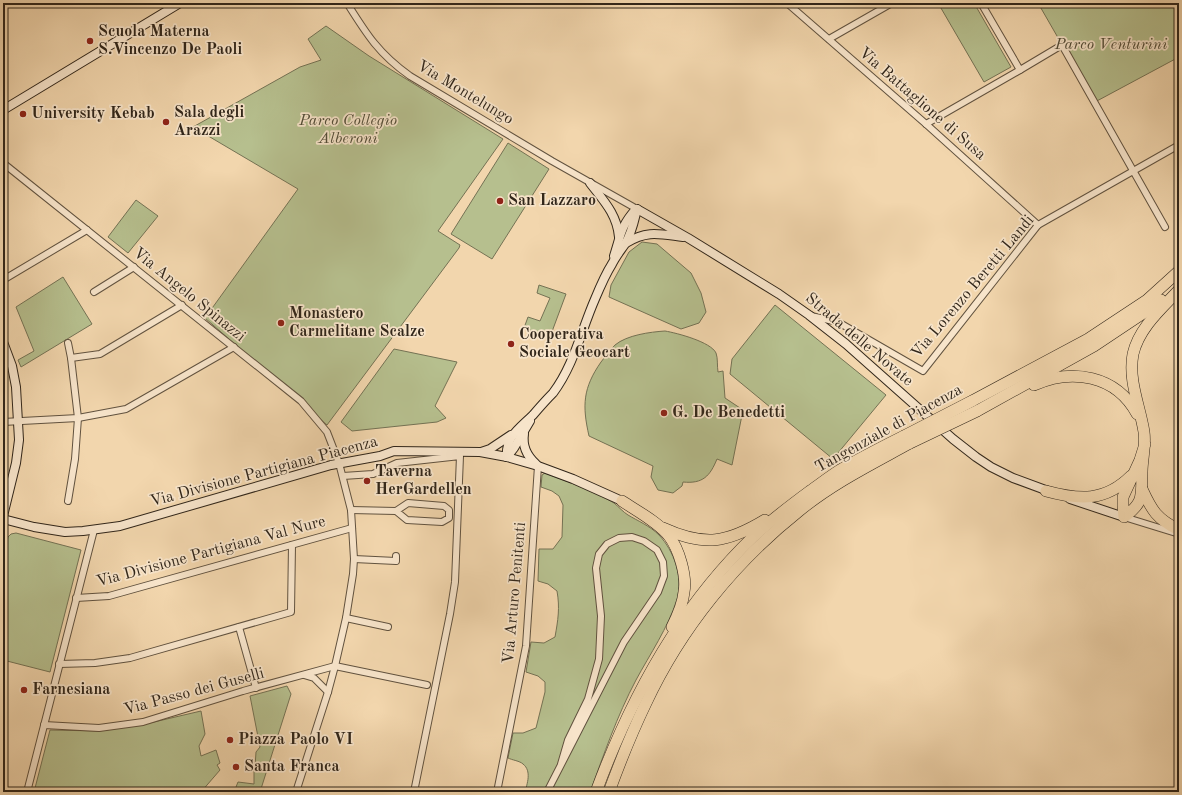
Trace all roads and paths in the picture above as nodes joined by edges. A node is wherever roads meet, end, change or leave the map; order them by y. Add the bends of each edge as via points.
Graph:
1 (180, 3) edge
2 (347, 3) edge
3 (787, 3) edge
4 (892, 3) edge
5 (981, 3) edge
6 (829, 39) junction
7 (1020, 70) junction
8 (3, 110) edge
9 (926, 124) junction
10 (1179, 144) edge
11 (3, 163) edge
12 (1134, 171) junction
13 (590, 183) junction
14 (637, 209) junction
15 (1038, 225) junction
16 (1165, 227) dead end
17 (88, 230) junction
18 (619, 237) junction
19 (688, 238) junction
20 (626, 243) junction
21 (611, 264) junction
22 (134, 267) junction
23 (1179, 271) edge
24 (3, 280) edge
25 (1179, 283) edge
26 (1179, 290) edge
27 (94, 292) dead end
28 (182, 305) junction
29 (809, 315) junction
30 (3, 342) edge
31 (68, 343) dead end
32 (234, 347) junction
33 (71, 358) junction
34 (975, 406) junction
35 (532, 416) junction
36 (78, 418) junction
37 (18, 421) junction
38 (3, 422) edge
39 (1142, 424) junction
40 (525, 430) junction
41 (513, 434) junction
42 (907, 439) junction
43 (1145, 444) junction
44 (480, 452) junction
45 (507, 457) junction
46 (339, 463) junction
47 (538, 466) junction
48 (1134, 472) junction
49 (342, 476) junction
50 (7, 488) edge
51 (1142, 489) junction
52 (1046, 490) junction
53 (68, 501) dead end
54 (622, 501) joint
55 (793, 504) junction
56 (350, 510) junction
57 (396, 511) junction
58 (1124, 517) junction
59 (3, 518) edge
60 (657, 525) junction
61 (352, 528) junction
62 (94, 530) junction
63 (1179, 530) edge
64 (1179, 534) edge
65 (292, 545) junction
66 (396, 556) dead end
67 (354, 559) junction
68 (76, 598) junction
69 (346, 618) junction
70 (388, 627) dead end
71 (239, 628) junction
72 (661, 652) junction
73 (60, 664) junction
74 (335, 666) junction
75 (303, 675) junction
76 (427, 685) dead end
77 (256, 688) junction
78 (328, 692) junction
79 (44, 725) junction
80 (561, 764) junction
81 (27, 792) edge
82 (296, 792) edge
83 (414, 792) edge
84 (497, 792) edge
85 (547, 792) edge
86 (596, 792) edge
87 (609, 792) edge

1 - 8 street
2 - 13 street, Via Montelungo via 371,40 393,64
3 - 6 street, Via Battaglione di Susa
4 - 6 street
5 - 7 street
6 - 9 street, Via Battaglione di Susa
7 - 9 street
7 - 12 street via 1062,45
9 - 15 street, Via Battaglione di Susa
10 - 12 street, Via Lorenzo Beretti Landi
11 - 17 street, Via Angelo Spinazzi
12 - 15 street, Via Lorenzo Beretti Landi
12 - 16 street
13 - 14 street, Strada delle Novate
13 - 18 street via 615,218
14 - 18 street via 628,218
14 - 19 street, Strada delle Novate
14 - 20 street
15 - 29 street, Via Lorenzo Beretti Landi via 923,371 838,322
17 - 22 street, Via Angelo Spinazzi
17 - 24 street
18 - 21 street
19 - 20 street via 654,233 636,236
19 - 29 street, Strada delle Novate
20 - 21 street
21 - 35 street via 594,300 565,376
22 - 27 street
22 - 28 street, Via Angelo Spinazzi
23 - 34 highway, Tangenziale di Piacenza via 1147,300 1088,339
25 - 34 highway, Tangenziale di Piacenza via 1154,306 1094,346
26 - 39 highway via 1158,310 1145,328 1134,353 1132,384
28 - 32 street, Via Angelo Spinazzi
28 - 33 street via 100,354
29 - 52 street, Strada delle Novate via 976,457 1013,478
30 - 37 street via 16,387
31 - 33 street
32 - 36 street via 126,409
32 - 46 street, Via Angelo Spinazzi via 301,401 326,432
33 - 36 street
34 - 39 highway via 1042,381 1078,376 1099,381 1118,391 1135,410
34 - 42 highway, Tangenziale di Piacenza, bridge
35 - 40 street
35 - 41 street
36 - 37 street
36 - 53 street
37 - 38 street
37 - 50 street via 18,450
39 - 43 highway
40 - 45 street
40 - 47 street via 525,451
41 - 44 street
41 - 45 street via 506,450
42 - 55 highway, Tangenziale di Piacenza via 839,470
42 - 87 highway, Tangenziale di Piacenza via 800,510 762,542 712,596 671,656 646,702
43 - 48 highway
43 - 51 highway
44 - 45 street, Via Divisione Partigiana Piacenza
44 - 46 street, Via Divisione Partigiana Piacenza via 394,451
45 - 47 street, Via Divisione Partigiana Piacenza
46 - 49 street, Via Angelo Spinazzi
46 - 62 street, Via Divisione Partigiana Piacenza via 120,526
47 - 54 street, Via Divisione Partigiana Piacenza
47 - 84 street, Via Arturo Penitenti via 526,646
48 - 52 highway via 1119,487 1088,498 1064,496
48 - 58 highway via 1123,497
49 - 56 street, Via Angelo Spinazzi
49 - 83 street via 373,474 397,463 460,456 455,582
50 - 59 street
51 - 58 highway via 1140,501 1135,509
51 - 63 highway via 1157,516
52 - 58 street, Strada delle Novate
54 - 60 highway
55 - 60 highway via 742,533 724,539 700,540 681,536
55 - 72 highway, Tangenziale di Piacenza via 754,536 728,562 703,591
56 - 57 street
56 - 61 street, Via Angelo Spinazzi
57 - 57 street via 407,520 442,522 449,518 449,510 444,506 408,503
58 - 64 street, Strada delle Novate
59 - 62 street, Via Divisione Partigiana Piacenza via 64,532
60 - 72 highway via 669,537 679,555 684,572 684,592
61 - 65 street, Via Divisione Partigiana Val Nure
61 - 67 street, Via Angelo Spinazzi
62 - 68 street
65 - 68 street, Via Divisione Partigiana Val Nure via 109,596
65 - 71 street via 291,612
66 - 67 street via 396,561
67 - 69 street, Via Angelo Spinazzi
68 - 73 street
69 - 70 street
69 - 74 street, Via Angelo Spinazzi
71 - 73 street via 130,658
71 - 77 street
72 - 86 highway, Tangenziale di Piacenza via 636,698
73 - 79 street
74 - 75 street, Via Passo dei Guselli
74 - 76 street, Via Passo dei Guselli
74 - 78 street, Via Angelo Spinazzi
75 - 77 street, Via Passo dei Guselli
75 - 78 street via 314,678
77 - 79 street, Via Passo dei Guselli via 143,722 99,728
78 - 82 street, Via Angelo Spinazzi
79 - 81 street
80 - 80 street via 568,740 588,699 599,658 601,616 596,568 599,554 608,544 619,538 632,537 644,541 657,550 663,562 662,582 624,642
80 - 85 street

